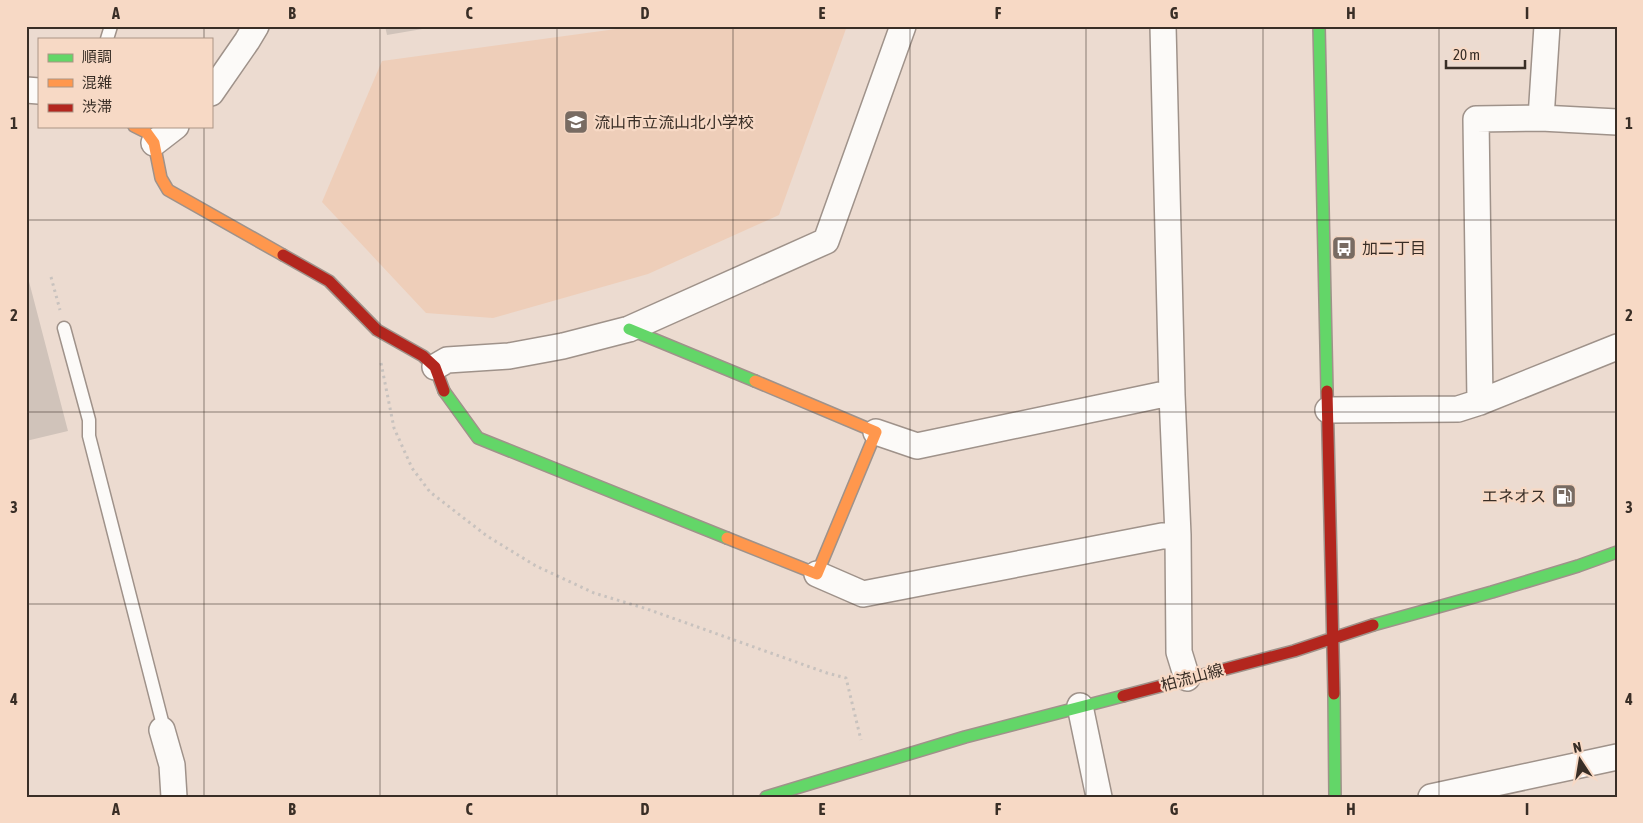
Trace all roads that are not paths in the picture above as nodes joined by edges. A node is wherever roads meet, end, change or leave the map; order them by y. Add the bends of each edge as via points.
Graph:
1 (111, 26) edge
2 (256, 26) edge
3 (903, 26) edge
4 (1163, 26) edge
5 (1319, 26) edge
6 (1547, 26) edge
7 (107, 38) edge
8 (212, 92) edge
9 (1541, 118) junction
10 (1617, 122) edge
11 (138, 128) edge
12 (173, 128) edge
13 (154, 143) junction
14 (64, 328) road end
15 (629, 329) junction
16 (1617, 347) edge
17 (435, 367) junction
18 (1172, 395) junction
19 (1480, 402) junction
20 (1328, 410) junction
21 (876, 432) junction
22 (1178, 534) junction
23 (1617, 552) edge
24 (817, 574) junction
25 (1334, 638) junction
26 (1187, 678) junction
27 (1080, 706) junction
28 (162, 730) joint
29 (1617, 757) edge
30 (174, 797) edge
31 (766, 797) edge
32 (1099, 797) edge
33 (1335, 797) edge
34 (1431, 797) edge

1 - 7 lane
2 - 8 street
3 - 15 street via 826,241
4 - 18 street
5 - 20 street
6 - 9 street
9 - 10 street
9 - 19 street via 1476,119
11 - 13 street via 146,132
12 - 13 street
13 - 17 street via 161,178 168,190 329,281 377,330 423,356
14 - 28 lane
15 - 17 street via 509,356 447,360
15 - 21 street
16 - 19 street
17 - 24 street via 442,388 478,438
18 - 21 street via 917,446
18 - 22 street
19 - 20 street via 1458,409
20 - 25 street
21 - 24 street
22 - 24 street via 863,594
22 - 26 street via 1179,652
23 - 25 street, 柏流山線
25 - 26 street, 柏流山線
25 - 33 street
26 - 27 street, 柏流山線
27 - 31 street, 柏流山線
27 - 32 street
28 - 30 street via 172,765
29 - 34 street

